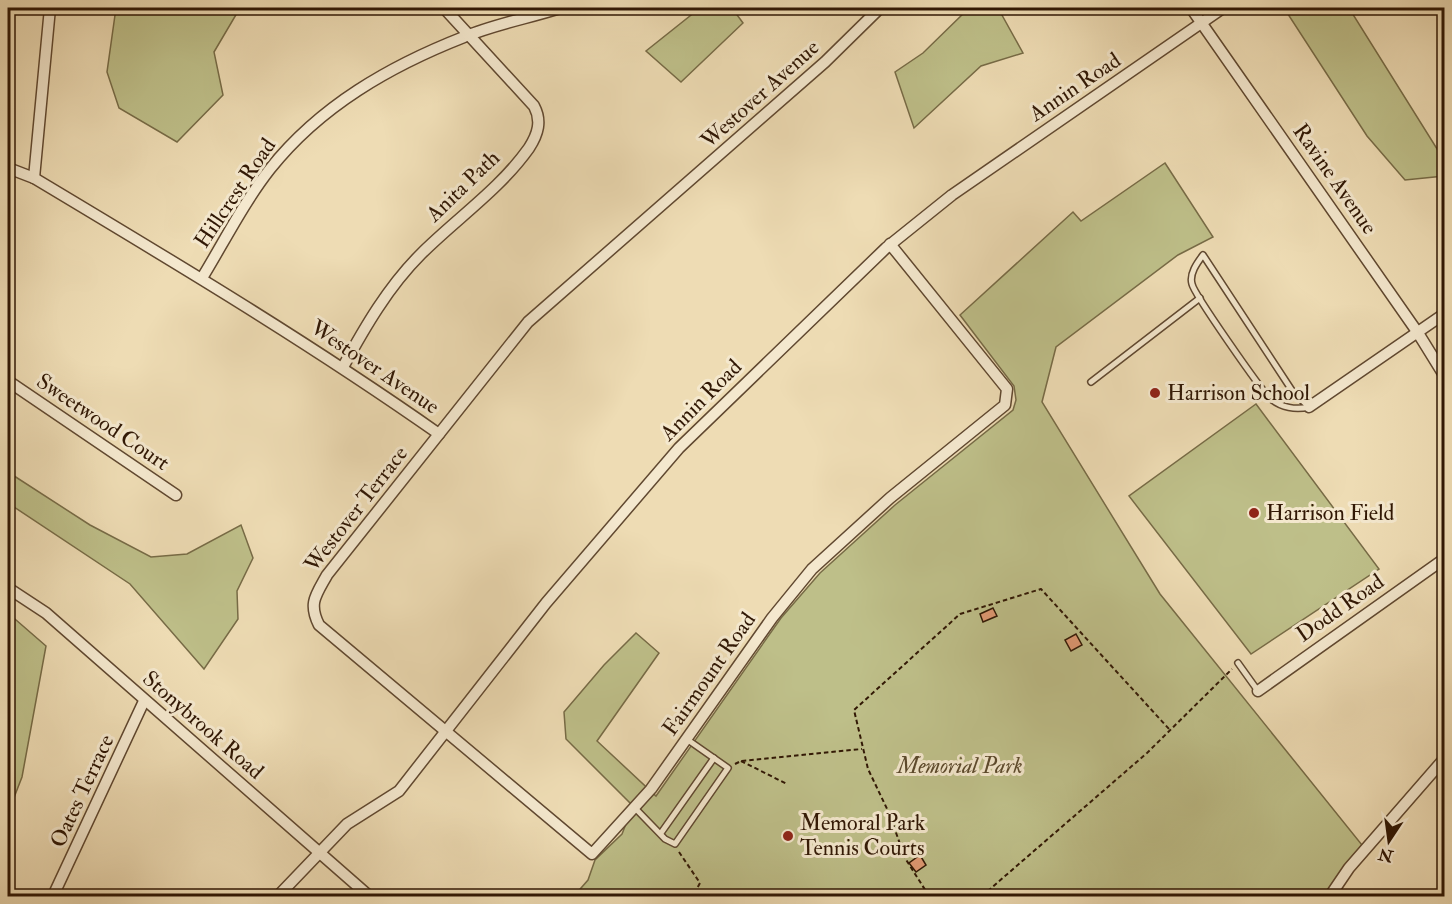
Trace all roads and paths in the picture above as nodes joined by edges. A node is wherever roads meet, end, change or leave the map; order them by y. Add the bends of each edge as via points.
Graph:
1 (50, 8) edge
2 (444, 8) edge
3 (560, 8) edge
4 (880, 8) edge
5 (1191, 8) edge
6 (1224, 8) edge
7 (1441, 8) edge
8 (1444, 13) edge
9 (1202, 23) junction
10 (469, 35) junction
11 (8, 168) edge
12 (34, 178) junction
13 (890, 244) junction
14 (202, 278) junction
15 (1200, 298) junction
16 (1444, 314) edge
17 (1418, 333) junction
18 (343, 367) junction
19 (1444, 375) edge
20 (8, 381) edge
21 (1091, 382) dead end
22 (1309, 407) junction
23 (439, 434) junction
24 (176, 495) dead end
25 (1444, 559) edge
26 (8, 588) edge
27 (1238, 663) joint
28 (1258, 691) joint
29 (144, 701) junction
30 (1169, 729) junction
31 (445, 733) junction
32 (688, 740) junction
33 (862, 749) junction
34 (714, 758) junction
35 (1444, 759) edge
36 (741, 760) junction
37 (728, 768) junction
38 (787, 784) dead end
39 (634, 807) junction
40 (661, 833) junction
41 (675, 844) junction
42 (319, 853) junction
43 (53, 897) edge
44 (278, 897) edge
45 (369, 897) edge
46 (693, 897) edge
47 (929, 897) edge
48 (982, 897) edge
49 (1330, 897) edge

1 - 12 street
2 - 10 street, Anita Path
3 - 10 street, Hillcrest Road
4 - 23 street, Westover Avenue via 825,62 528,322
5 - 9 street, Ravine Avenue
6 - 9 street, Annin Road
7 - 8 street
9 - 13 street, Annin Road via 952,195
9 - 17 street, Ravine Avenue
10 - 14 street, Hillcrest Road via 390,70 337,103 297,138 268,171
10 - 18 street, Anita Path via 534,106 540,117 536,136 499,181 419,256 376,310
11 - 12 street, Westover Avenue
12 - 14 street, Westover Avenue
13 - 31 street, Annin Road via 679,448 546,603
13 - 32 street, Fairmount Road via 1007,389 1005,405 890,498 812,570 772,618
14 - 18 street, Westover Avenue
15 - 21 lane
15 - 22 lane via 1271,399 1295,410
15 - 22 lane via 1191,284 1192,273 1203,255 1293,392
16 - 17 street
17 - 19 street, Ravine Avenue
17 - 22 street
18 - 23 street, Westover Avenue
20 - 24 street, Sweetwood Court
23 - 31 street, Westover Terrace via 312,599 319,625
25 - 28 street, Dodd Road
26 - 29 street, Stonybrook Road via 46,613
27 - 28 lane
27 - 30 path
29 - 42 street, Stonybrook Road
29 - 43 street, Oates Terrace
30 - 33 path via 1041,589 960,614 906,661 854,710
30 - 48 path via 1138,761
31 - 39 street, Fairmount Road via 592,854
31 - 42 street, Annin Road via 399,791 347,824
32 - 34 lane
32 - 39 street, Fairmount Road
33 - 36 path
33 - 47 path via 905,858
34 - 37 lane
34 - 40 lane
35 - 49 street via 1349,868
36 - 37 path
36 - 38 path
37 - 41 lane
39 - 40 lane
40 - 41 lane
41 - 46 path via 700,883
42 - 44 street, Annin Road
42 - 45 street, Stonybrook Road

